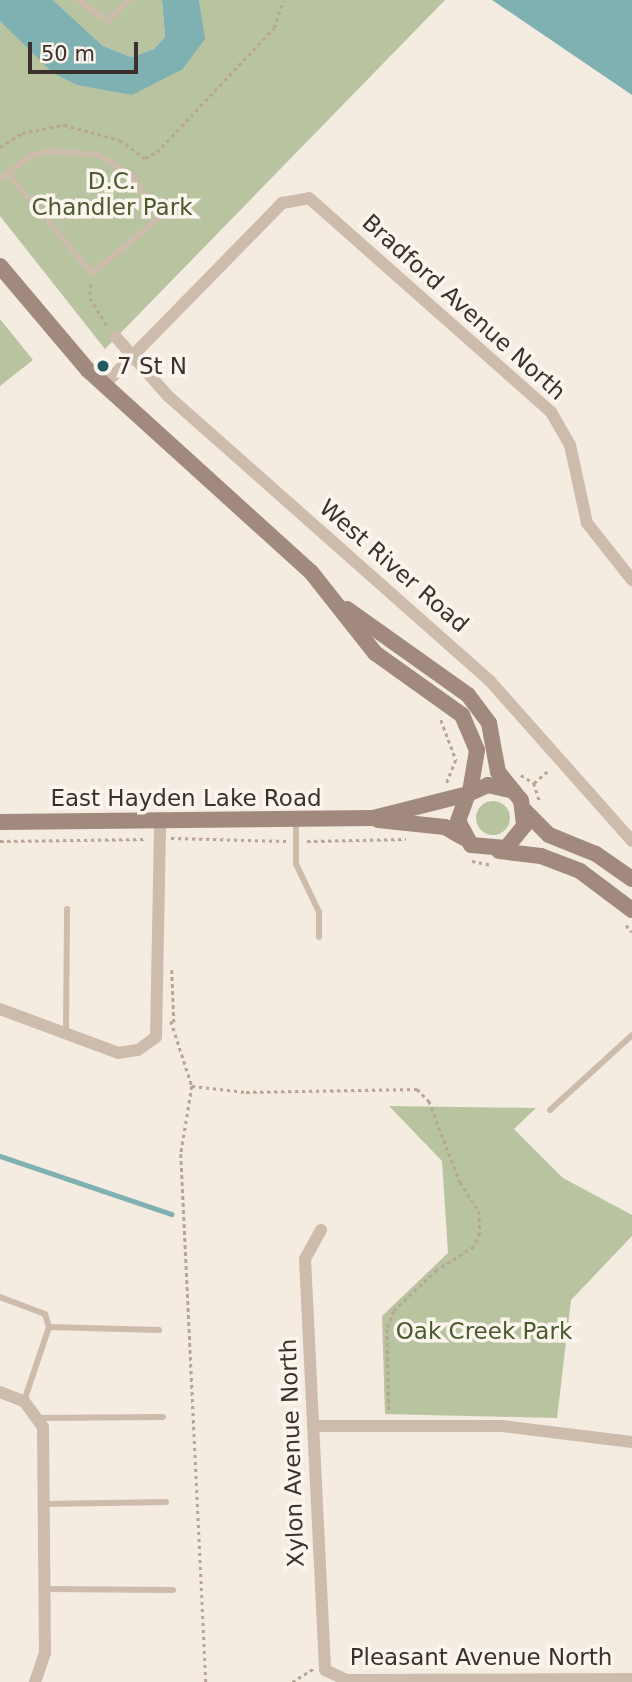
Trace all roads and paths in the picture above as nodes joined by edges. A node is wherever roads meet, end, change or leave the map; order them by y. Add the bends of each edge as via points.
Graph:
1 (78, 0) edge
2 (129, 0) edge
3 (283, 0) edge
4 (0, 147) edge
5 (8, 174) junction
6 (0, 179) edge
7 (0, 266) edge
8 (92, 273) junction
9 (115, 336) joint
10 (133, 360) junction
11 (104, 385) junction
12 (632, 580) edge
13 (336, 601) junction
14 (456, 760) dead end
15 (562, 760) junction
16 (534, 783) dead end
17 (439, 790) dead end
18 (513, 791) junction
19 (469, 793) junction
20 (524, 811) junction
21 (373, 818) junction
22 (160, 820) junction
23 (296, 820) junction
24 (0, 822) edge
25 (169, 838) dead end
26 (148, 839) dead end
27 (410, 839) dead end
28 (465, 839) junction
29 (0, 841) edge
30 (632, 841) edge
31 (281, 842) dead end
32 (309, 842) dead end
33 (467, 858) dead end
34 (499, 858) junction
35 (632, 880) edge
36 (67, 909) dead end
37 (625, 913) edge
38 (632, 932) edge
39 (319, 937) dead end
40 (0, 1009) edge
41 (160, 1018) junction
42 (66, 1031) junction
43 (632, 1035) edge
44 (192, 1086) junction
45 (550, 1110) dead end
46 (321, 1230) dead end
47 (0, 1297) edge
48 (49, 1327) junction
49 (159, 1330) dead end
50 (0, 1392) edge
51 (24, 1401) junction
52 (163, 1417) dead end
53 (37, 1418) junction
54 (389, 1425) junction
55 (313, 1426) junction
56 (632, 1442) edge
57 (166, 1502) dead end
58 (44, 1504) junction
59 (45, 1589) junction
60 (173, 1590) dead end
61 (322, 1661) junction
62 (330, 1675) joint
63 (632, 1679) edge
64 (35, 1682) edge
65 (206, 1682) edge
66 (292, 1682) edge

1 - 2 lane via 108,21
3 - 4 path via 274,28 158,152 145,158 120,140 64,125 22,133
5 - 6 lane
5 - 8 lane
5 - 8 lane via 32,156 73,149 98,155 130,174 162,216
7 - 11 main road
8 - 9 path via 90,298
9 - 10 street, West River Road
10 - 11 street
10 - 12 street, Bradford Avenue North via 282,203 296,197 322,207 551,412 570,444 587,523
10 - 15 street, West River Road via 490,681
11 - 13 main road
13 - 18 main road via 468,695 489,723 498,772
13 - 19 main road via 384,661 462,715 477,750
14 - 17 path
15 - 16 path
15 - 30 street, West River Road
18 - 19 main road via 488,785
18 - 20 main road
19 - 21 main road, East Hayden Lake Road
19 - 28 main road via 458,821
20 - 34 main road via 520,835
20 - 35 main road via 549,835 596,853
21 - 23 main road, East Hayden Lake Road
21 - 28 main road, East Hayden Lake Road via 446,827
22 - 23 main road, East Hayden Lake Road
22 - 24 main road, East Hayden Lake Road
22 - 41 street
23 - 39 lane via 296,864 319,912
25 - 31 path
26 - 29 path
27 - 32 path
28 - 34 main road
33 - 34 path
34 - 37 main road via 541,856 580,871
36 - 42 lane
37 - 38 path
40 - 42 street
41 - 42 street via 156,1037 128,1054
41 - 44 path via 174,1022
43 - 45 lane
44 - 54 path via 246,1092 417,1089 429,1101 460,1182 479,1211 480,1233 474,1247 426,1279 390,1320
44 - 65 path via 181,1154
46 - 55 street, Xylon Avenue North via 305,1259
47 - 48 lane via 45,1314
48 - 49 lane
48 - 51 lane
50 - 51 street
51 - 53 street
52 - 53 lane
53 - 58 street
54 - 55 street
54 - 56 street via 537,1428
55 - 61 street, Xylon Avenue North
57 - 58 lane
58 - 59 street
59 - 60 lane
59 - 64 street via 45,1666
61 - 62 street, Xylon Avenue North
61 - 66 path
62 - 63 street, Pleasant Avenue North via 346,1680

